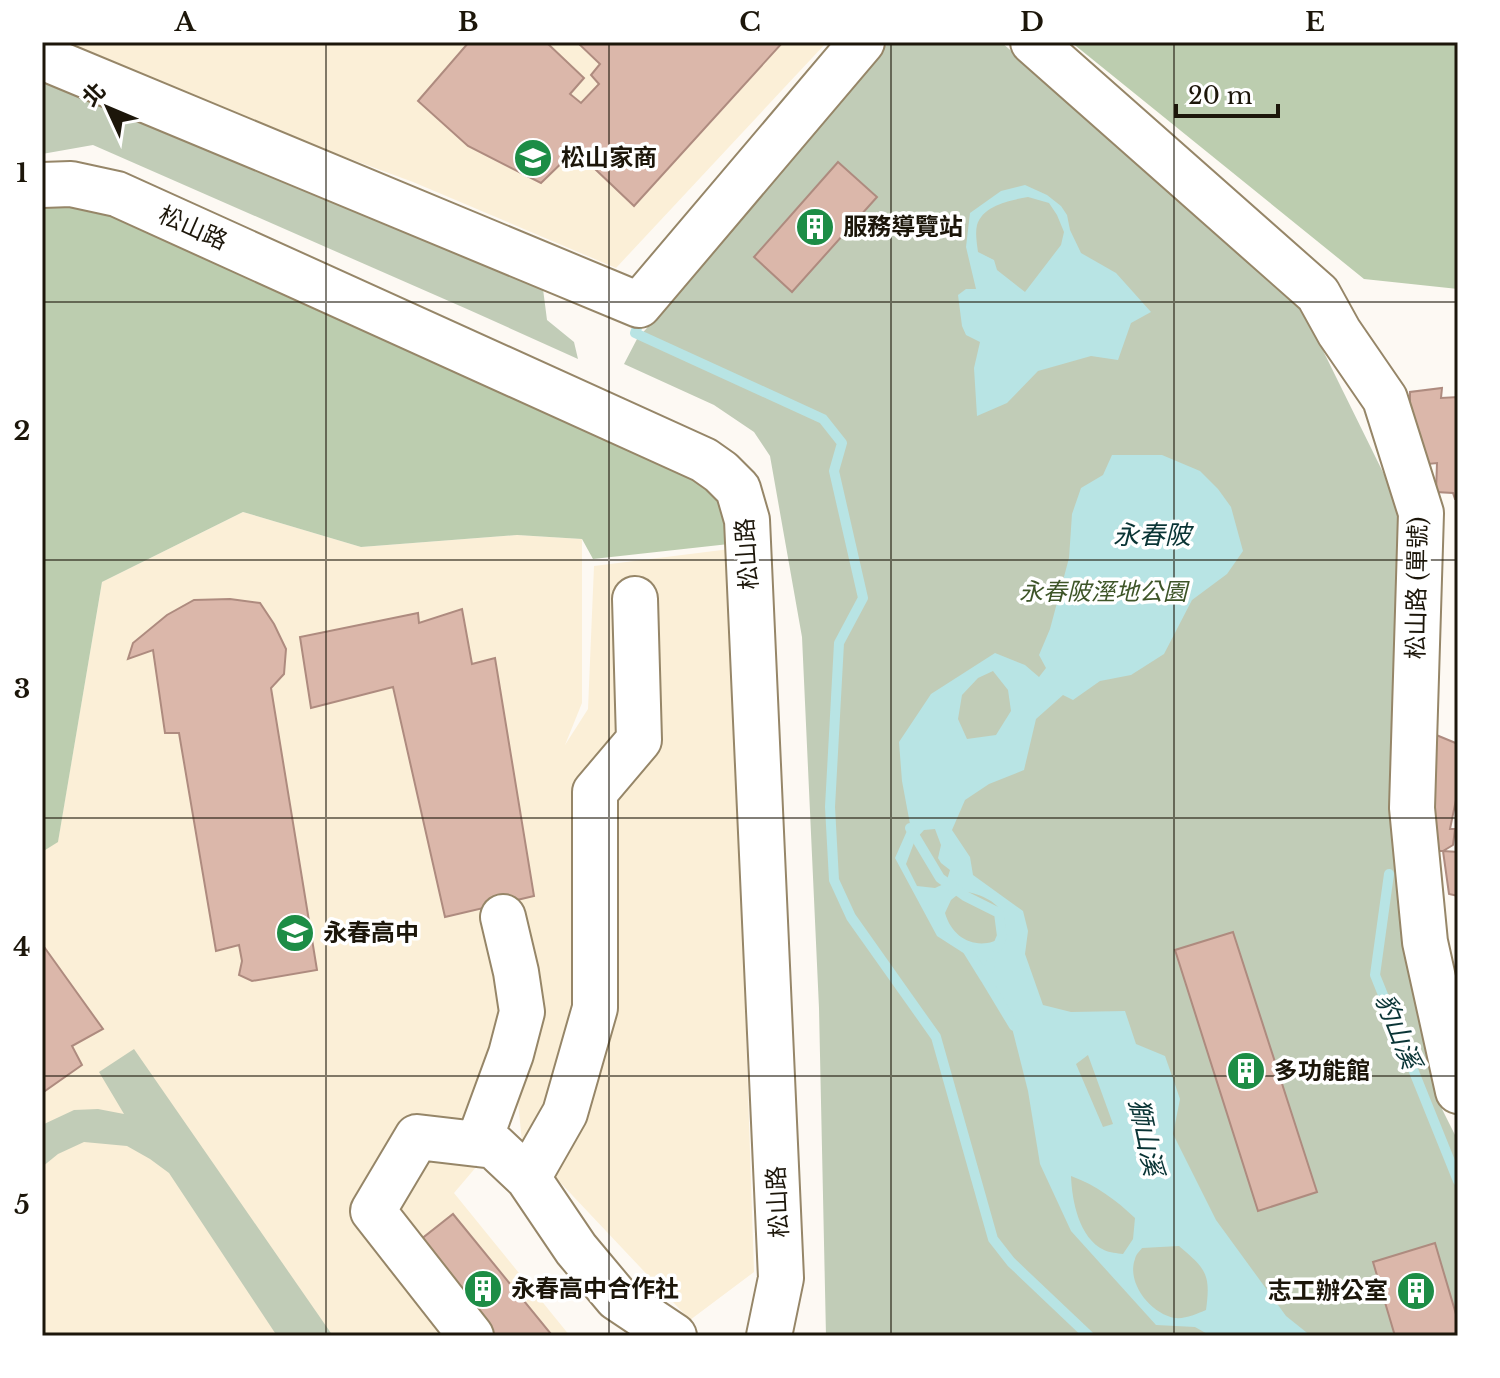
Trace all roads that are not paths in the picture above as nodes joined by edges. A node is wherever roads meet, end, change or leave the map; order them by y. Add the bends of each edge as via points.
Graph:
1 (862, 42) edge
2 (1033, 42) edge
3 (42, 57) edge
4 (42, 185) edge
5 (1439, 512) edge
6 (635, 599) dead end
7 (503, 917) dead end
8 (1458, 1091) edge
9 (478, 1144) junction
10 (528, 1178) junction
11 (471, 1336) edge
12 (674, 1336) edge
13 (769, 1336) edge

1 - 3 street via 639,305
2 - 5 street, 松山路 (單號) via 1318,294 1385,399
4 - 13 street, 松山路 via 71,184 117,194 704,460 738,489 747,520 781,1278
5 - 8 street, 松山路 (單號) via 1412,808 1425,942
6 - 10 street via 639,740 595,792 595,1008 565,1113
7 - 9 street via 522,1012
9 - 10 street via 494,1146
9 - 11 street via 417,1137 373,1211
10 - 12 street via 617,1298

